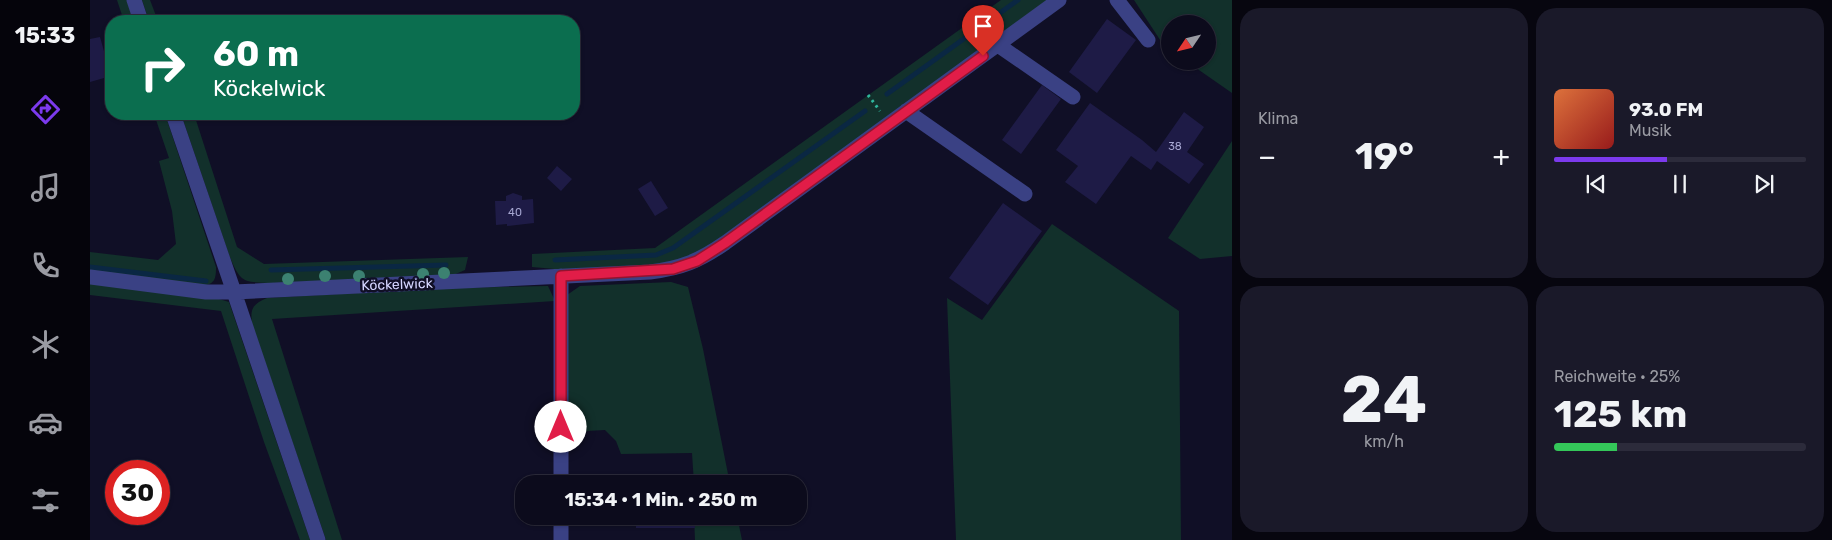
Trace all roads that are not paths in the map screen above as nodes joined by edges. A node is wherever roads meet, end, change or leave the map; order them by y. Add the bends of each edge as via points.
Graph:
1 (134, 0) edge
2 (1059, 0) edge
3 (1117, 0) edge
4 (139, 15) edge
5 (1148, 40) dead end
6 (998, 44) junction
7 (1073, 97) dead end
8 (906, 111) junction
9 (175, 120) edge
10 (1025, 194) dead end
11 (561, 276) junction
12 (90, 277) edge
13 (234, 292) junction
14 (561, 475) edge
15 (561, 525) edge
16 (318, 540) edge
17 (561, 540) edge

1 - 4 street
2 - 6 street, Köckelwick
3 - 5 street
6 - 7 street
6 - 8 street, Köckelwick
8 - 10 street
8 - 11 street, Köckelwick via 697,261 665,270
9 - 13 street
11 - 13 street, Köckelwick
11 - 14 street
12 - 13 street, Köckelwick via 206,292
13 - 16 street
15 - 17 street

